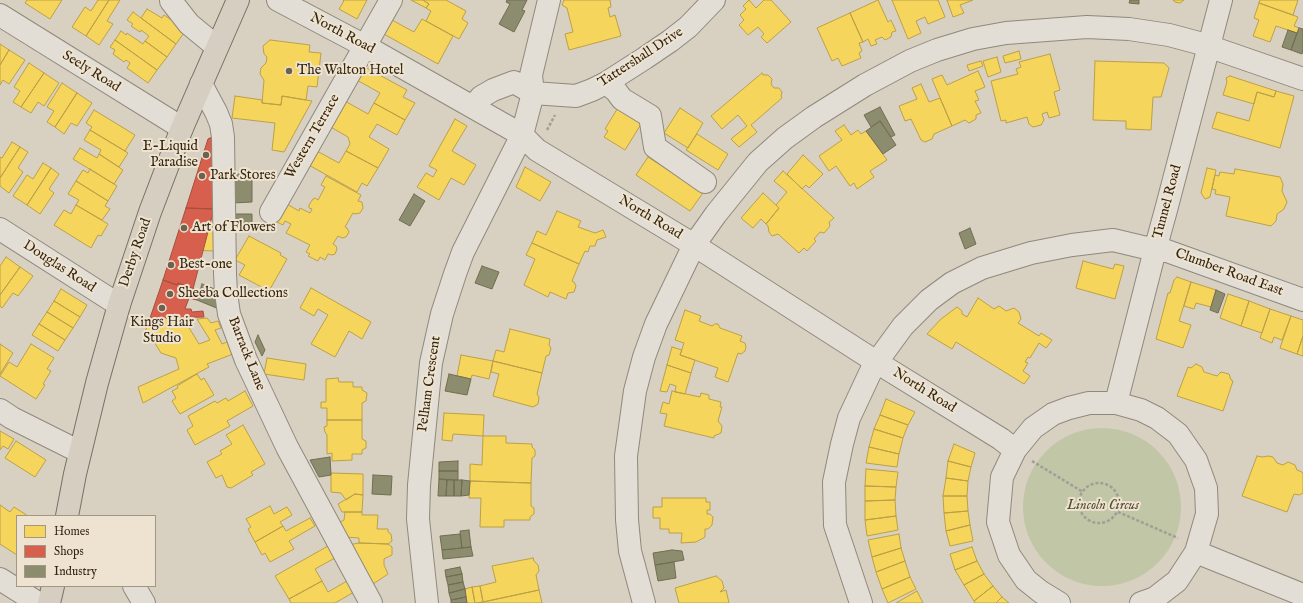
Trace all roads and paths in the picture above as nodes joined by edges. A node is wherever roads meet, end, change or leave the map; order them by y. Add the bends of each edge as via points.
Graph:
1 (171, 0) edge
2 (238, 0) edge
3 (278, 0) edge
4 (391, 0) edge
5 (549, 0) edge
6 (714, 0) edge
7 (1221, 0) edge
8 (0, 15) edge
9 (366, 46) junction
10 (1209, 46) junction
11 (217, 47) junction
12 (1303, 79) edge
13 (606, 83) junction
14 (201, 84) junction
15 (534, 93) junction
16 (473, 107) junction
17 (554, 118) dead end
18 (182, 128) junction
19 (547, 132) dead end
20 (522, 135) junction
21 (705, 182) dead end
22 (271, 212) dead end
23 (0, 229) edge
24 (694, 245) junction
25 (1155, 250) junction
26 (1303, 300) edge
27 (119, 305) junction
28 (878, 363) junction
29 (1116, 403) junction
30 (0, 410) edge
31 (1015, 450) junction
32 (80, 452) junction
33 (1083, 492) junction
34 (1118, 512) junction
35 (72, 514) edge
36 (1196, 552) junction
37 (0, 579) edge
38 (53, 587) edge
39 (135, 587) edge
40 (1303, 595) edge
41 (38, 603) edge
42 (49, 603) edge
43 (144, 603) edge
44 (371, 603) edge
45 (427, 603) edge
46 (644, 603) edge
47 (861, 603) edge
48 (1059, 603) edge
49 (1141, 603) edge

1 - 11 street via 189,24
2 - 11 main road, Derby Road
3 - 9 street, North Road
4 - 9 street, Western Terrace
5 - 15 street via 530,75
6 - 13 street, Tattershall Drive via 688,27
7 - 10 street, Tunnel Road
8 - 18 street, Seely Road
9 - 16 street, North Road
9 - 22 street, Western Terrace
10 - 12 street
10 - 24 street via 1169,35 1128,28 1087,27 1006,33 973,39 937,50 910,61 865,86 785,138 758,162
10 - 25 street, Tunnel Road
11 - 14 main road, Derby Road
13 - 15 street, Tattershall Drive via 576,96
13 - 21 street via 622,99 650,116 655,147
14 - 18 main road, Derby Road
14 - 44 street, Barrack Lane via 221,124 223,137 220,274 229,314 246,360 287,447
15 - 16 street, Tattershall Drive via 514,82 481,97
15 - 20 street
16 - 20 street, North Road
17 - 19 path
18 - 27 main road, Derby Road
20 - 24 street, North Road via 537,150
20 - 45 street, Pelham Crescent via 463,252 442,314 431,363 418,520
23 - 27 street, Douglas Road
24 - 28 street, North Road
24 - 46 street via 656,324 644,357 630,425 626,456 626,520 630,551
25 - 26 street, Clumber Road East via 1167,251
25 - 28 street, Clumber Road East via 1113,240 1031,253 982,268 952,283 929,300 903,326
25 - 29 street, Tunnel Road
27 - 32 main road, Derby Road
28 - 31 street, North Road
28 - 47 street, Clumber Road East via 871,371 849,418 834,482 835,525
29 - 31 street via 1090,403 1053,414 1033,428
29 - 36 street via 1141,410 1157,418 1178,434 1196,460 1206,488 1207,514
30 - 32 street
31 - 33 path
31 - 48 street via 1002,477 998,522 1009,556 1026,580
32 - 35 main road, Derby Road
33 - 34 path via 1092,484 1111,486 1119,498
33 - 34 path via 1079,502 1080,509 1088,520 1101,523 1114,518
34 - 36 path via 1176,536
36 - 40 street
36 - 49 street via 1177,581 1155,598
37 - 41 street
38 - 42 main road
39 - 43 street

